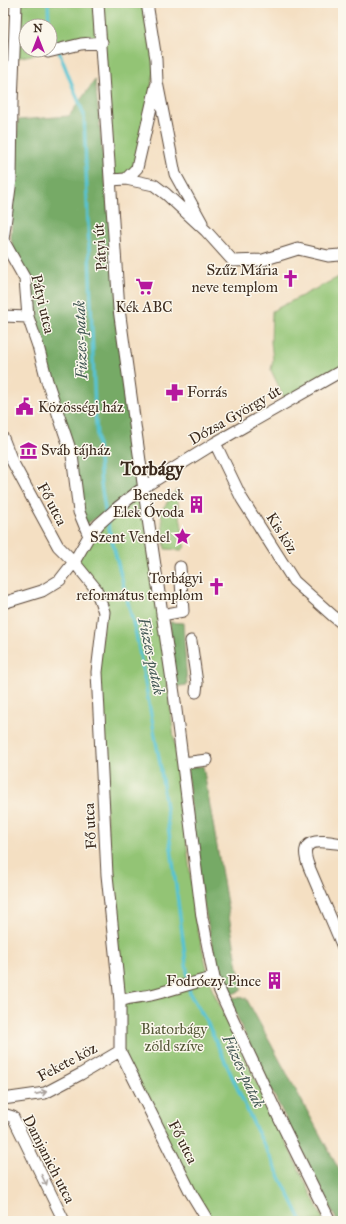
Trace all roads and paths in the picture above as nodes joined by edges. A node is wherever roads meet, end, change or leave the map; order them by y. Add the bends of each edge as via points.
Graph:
1 (16, 3) edge
2 (98, 3) edge
3 (147, 3) edge
4 (102, 42) junction
5 (58, 50) edge
6 (157, 82) junction
7 (126, 179) junction
8 (110, 180) junction
9 (206, 231) junction
10 (3, 240) edge
11 (343, 254) edge
12 (3, 316) edge
13 (28, 318) junction
14 (343, 370) edge
15 (3, 438) edge
16 (215, 443) junction
17 (144, 487) junction
18 (90, 536) junction
19 (74, 562) junction
20 (180, 567) dead end
21 (3, 603) edge
22 (162, 614) junction
23 (343, 624) edge
24 (191, 641) dead end
25 (196, 692) dead end
26 (207, 760) dead end
27 (182, 763) junction
28 (343, 844) edge
29 (343, 947) edge
30 (214, 978) junction
31 (120, 1001) junction
32 (120, 1051) junction
33 (3, 1099) edge
34 (3, 1114) edge
35 (64, 1221) edge
36 (208, 1221) edge
37 (330, 1221) edge

1 - 10 street, Pátyi utca via 11,180
2 - 4 street, Pátyi út
3 - 6 street
4 - 5 street
4 - 8 street, Pátyi út
6 - 7 street via 137,168
6 - 9 street via 175,174
7 - 8 street
7 - 9 street via 154,185
8 - 17 street, Pátyi út via 119,308
9 - 11 street via 233,261 264,260 298,249 328,256
10 - 13 street, Pátyi utca via 24,279
12 - 13 street
13 - 18 street, Pátyi utca via 72,455 79,512
14 - 16 street, Dózsa György út
15 - 19 street, Fő utca via 12,461 58,546
16 - 17 street, Dózsa György út
16 - 23 street, Kis köz via 242,499 294,581
17 - 18 street, Dózsa György út via 99,524
17 - 22 street
18 - 19 street, Dózsa György út
19 - 21 street, Dózsa György út via 60,580 42,591
19 - 31 street, Fő utca via 96,589 104,612 97,672 107,875
20 - 22 street via 183,611
22 - 27 street
24 - 25 street
26 - 27 street
27 - 30 street via 202,917
28 - 29 street via 312,842 306,846 305,854
30 - 31 street
30 - 37 street
31 - 32 street, Fő utca
33 -> 32 street, Fekete köz via 45,1093
32 - 36 street, Fő utca via 191,1193
34 -> 35 street, Damjanich utca via 13,1117

